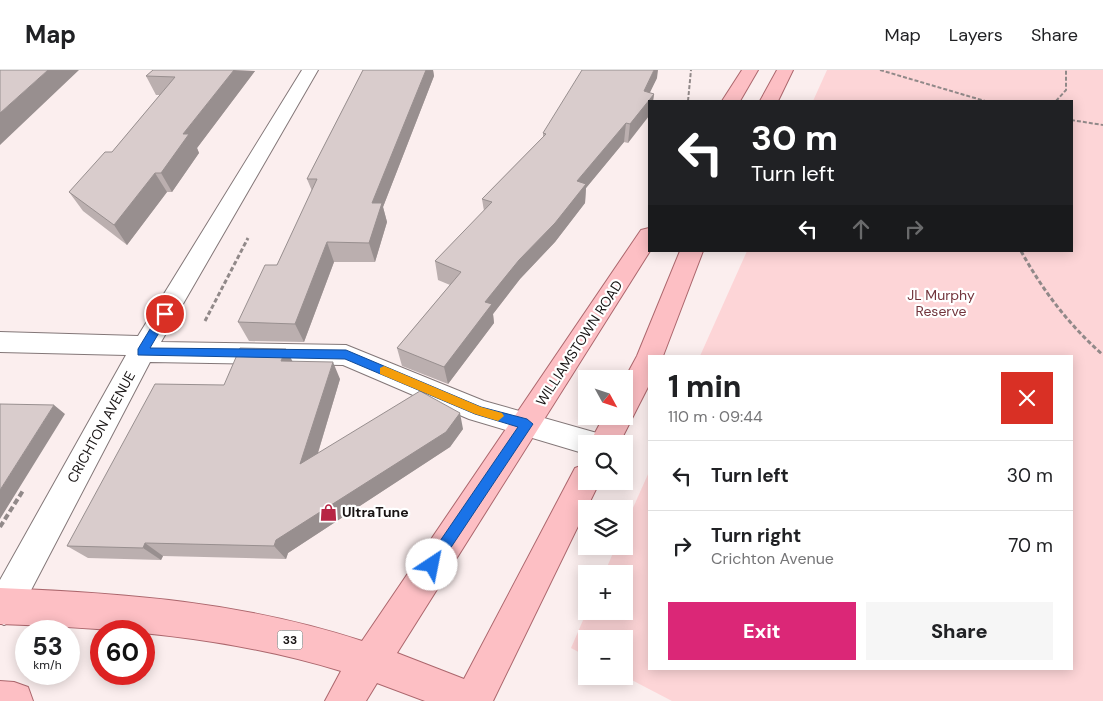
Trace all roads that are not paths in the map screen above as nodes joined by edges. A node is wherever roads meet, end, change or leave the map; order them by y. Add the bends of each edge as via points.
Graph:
1 (310, 70) edge
2 (750, 70) edge
3 (785, 70) edge
4 (732, 100) edge
5 (770, 100) edge
6 (648, 237) edge
7 (692, 252) edge
8 (0, 342) edge
9 (144, 349) junction
10 (650, 355) edge
11 (648, 360) edge
12 (633, 389) edge
13 (527, 424) junction
14 (578, 439) edge
15 (580, 490) edge
16 (2, 606) edge
17 (369, 661) junction
18 (0, 700) edge
19 (14, 701) edge
20 (344, 701) edge
21 (469, 701) edge
22 (473, 701) edge

1 - 9 street, CRICHTON AVENUE
2 - 4 main road
3 - 5 main road
6 - 13 main road, WILLIAMSTOWN ROAD
7 - 10 main road
8 - 9 street
9 - 13 street via 346,355 479,411
9 - 16 street, CRICHTON AVENUE
11 - 12 main road
13 - 14 street
13 - 17 main road, WILLIAMSTOWN ROAD
15 - 22 main road
16 - 17 main road, 33 via 135,614 237,627
17 - 20 main road, WILLIAMSTOWN ROAD
17 - 21 main road, 33
18 - 19 main road

